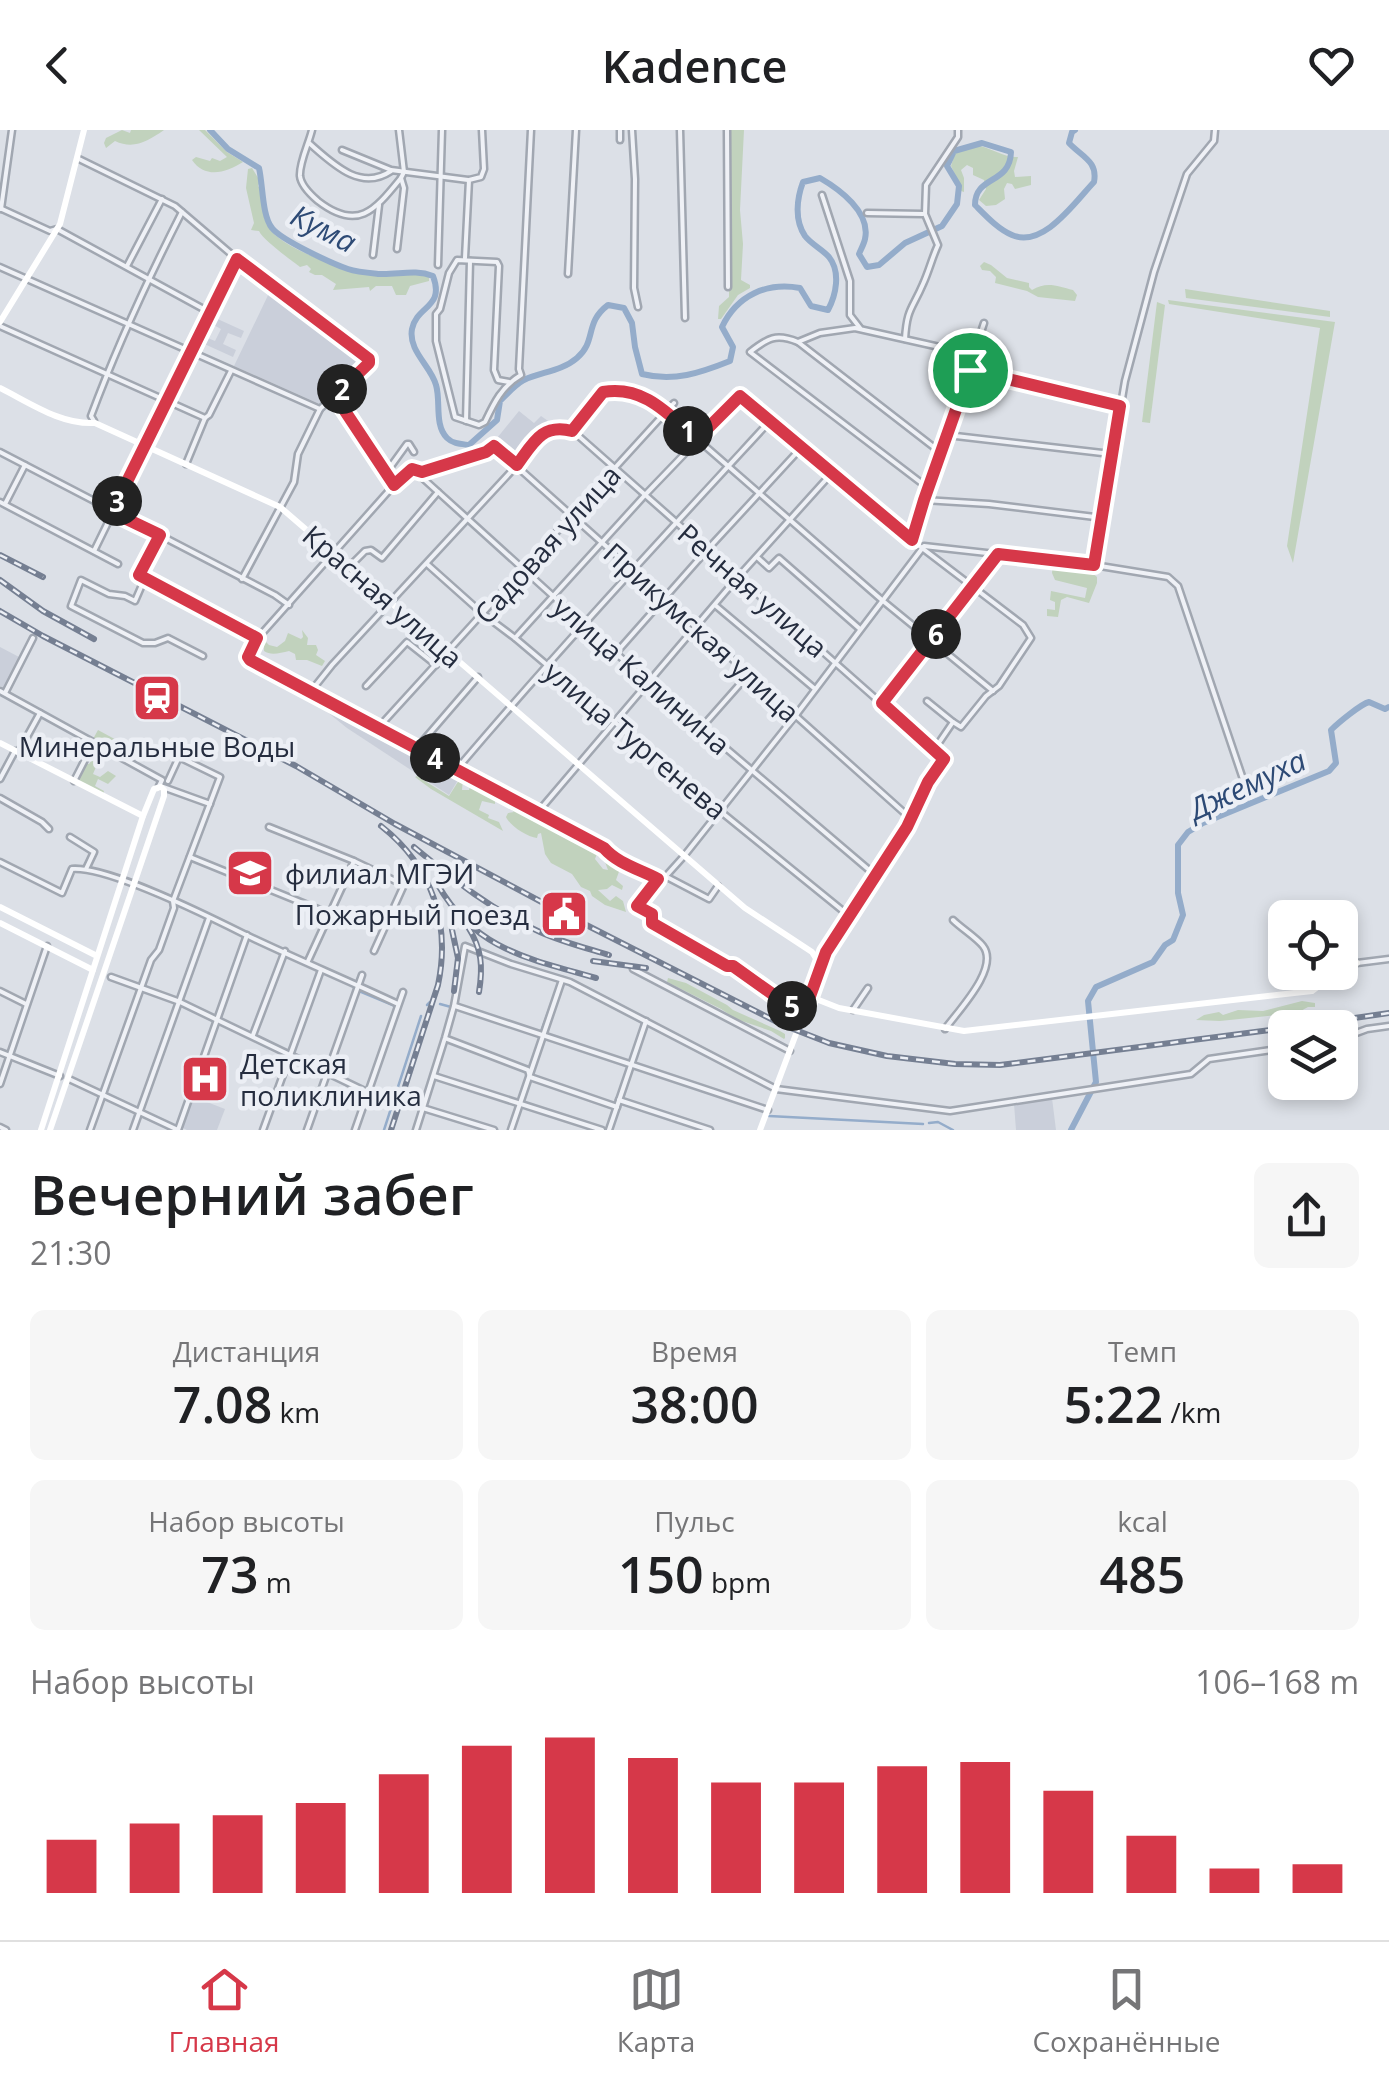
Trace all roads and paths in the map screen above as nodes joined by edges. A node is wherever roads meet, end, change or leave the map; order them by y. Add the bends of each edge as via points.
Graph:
1 (12, 130) edge
2 (84, 130) edge
3 (312, 130) edge
4 (399, 130) edge
5 (442, 130) edge
6 (482, 130) edge
7 (532, 130) edge
8 (576, 130) edge
9 (620, 130) edge
10 (632, 130) edge
11 (680, 130) edge
12 (727, 130) edge
13 (958, 130) edge
14 (1216, 130) edge
15 (620, 140) dead end
16 (309, 143) junction
17 (342, 150) dead end
18 (75, 157) junction
19 (392, 170) junction
20 (402, 175) junction
21 (441, 176) junction
22 (469, 180) junction
23 (822, 195) dead end
24 (162, 199) junction
25 (379, 203) junction
26 (0, 208) edge
27 (182, 212) junction
28 (868, 213) dead end
29 (925, 214) junction
30 (57, 230) junction
31 (397, 249) dead end
32 (373, 255) dead end
33 (237, 259) junction
34 (467, 261) junction
35 (438, 264) dead end
36 (126, 266) junction
37 (0, 268) edge
38 (568, 274) dead end
39 (149, 278) junction
40 (26, 280) junction
41 (728, 287) dead end
42 (638, 307) dead end
43 (210, 312) junction
44 (685, 318) dead end
45 (984, 323) dead end
46 (0, 324) edge
47 (127, 325) junction
48 (862, 329) junction
49 (905, 339) junction
50 (798, 342) junction
51 (190, 354) junction
52 (975, 355) junction
53 (970, 370) junction
54 (230, 371) junction
55 (106, 374) junction
56 (509, 382) junction
57 (0, 388) edge
58 (335, 396) junction
59 (166, 400) junction
60 (674, 403) dead end
61 (1120, 406) junction
62 (320, 410) junction
63 (666, 412) junction
64 (206, 418) junction
65 (466, 421) junction
66 (770, 421) junction
67 (95, 423) junction
68 (572, 431) junction
69 (947, 436) junction
70 (697, 439) junction
71 (144, 446) junction
72 (801, 448) junction
73 (0, 452) edge
74 (414, 452) dead end
75 (941, 453) junction
76 (1114, 454) junction
77 (186, 464) junction
78 (25, 465) junction
79 (517, 465) junction
80 (728, 467) junction
81 (616, 468) junction
82 (412, 469) junction
83 (386, 473) junction
84 (831, 474) junction
85 (394, 485) junction
86 (928, 488) junction
87 (438, 492) junction
88 (759, 493) junction
89 (645, 494) junction
90 (924, 500) junction
91 (2, 503) edge
92 (280, 507) junction
93 (112, 512) junction
94 (572, 516) junction
95 (468, 518) junction
96 (1103, 518) junction
97 (790, 519) junction
98 (677, 523) junction
99 (160, 535) junction
100 (912, 540) junction
101 (602, 542) junction
102 (922, 548) junction
103 (706, 550) junction
104 (94, 551) junction
105 (333, 554) junction
106 (998, 554) junction
107 (757, 557) junction
108 (118, 564) dead end
109 (426, 564) junction
110 (1094, 565) junction
111 (349, 568) junction
112 (523, 569) junction
113 (634, 572) junction
114 (140, 576) junction
115 (738, 577) junction
116 (242, 579) junction
117 (972, 585) junction
118 (552, 596) junction
119 (665, 599) junction
120 (884, 601) junction
121 (392, 602) junction
122 (288, 604) junction
123 (715, 604) junction
124 (483, 614) junction
125 (583, 624) junction
126 (695, 627) junction
127 (860, 630) junction
128 (33, 638) dead end
129 (257, 638) junction
130 (516, 638) junction
131 (931, 641) junction
132 (448, 651) junction
133 (616, 653) junction
134 (202, 656) dead end
135 (835, 662) junction
136 (436, 665) junction
137 (546, 665) junction
138 (749, 674) junction
139 (478, 677) junction
140 (648, 682) junction
141 (366, 686) dead end
142 (815, 689) junction
143 (993, 691) junction
144 (2, 692) edge
145 (311, 692) junction
146 (927, 701) dead end
147 (882, 703) junction
148 (511, 706) junction
149 (40, 712) junction
150 (796, 715) junction
151 (613, 722) junction
152 (953, 722) junction
153 (702, 727) junction
154 (378, 728) junction
155 (0, 744) edge
156 (92, 746) dead end
157 (416, 749) junction
158 (934, 750) junction
159 (17, 752) junction
160 (579, 764) junction
161 (457, 769) junction
162 (751, 770) junction
163 (0, 779) edge
164 (74, 781) junction
165 (163, 786) junction
166 (1248, 794) dead end
167 (0, 798) edge
168 (210, 804) junction
169 (720, 811) junction
170 (538, 812) junction
171 (144, 816) junction
172 (910, 818) junction
173 (269, 827) dead end
174 (50, 829) dead end
175 (70, 838) dead end
176 (684, 856) junction
177 (190, 858) junction
178 (354, 861) junction
179 (0, 862) edge
180 (86, 870) junction
181 (664, 876) junction
182 (876, 876) junction
183 (658, 879) junction
184 (123, 882) junction
185 (132, 884) junction
186 (718, 885) junction
187 (173, 901) junction
188 (0, 908) edge
189 (330, 914) junction
190 (848, 915) junction
191 (210, 916) junction
192 (953, 920) dead end
193 (0, 923) edge
194 (247, 935) junction
195 (47, 946) junction
196 (374, 950) dead end
197 (285, 951) junction
198 (826, 952) junction
199 (813, 954) junction
200 (98, 956) junction
201 (1389, 959) edge
202 (308, 962) junction
203 (1358, 963) edge
204 (820, 965) junction
205 (321, 968) junction
206 (633, 968) dead end
207 (93, 970) junction
208 (362, 975) dead end
209 (111, 977) dead end
210 (562, 980) junction
211 (358, 985) junction
212 (142, 988) junction
213 (868, 988) dead end
214 (1312, 990) edge
215 (0, 991) edge
216 (402, 992) dead end
217 (811, 997) junction
218 (180, 1002) junction
219 (26, 1004) junction
220 (398, 1004) junction
221 (454, 1006) junction
222 (853, 1010) junction
223 (804, 1013) junction
224 (216, 1019) junction
225 (646, 1020) junction
226 (800, 1023) dead end
227 (1389, 1026) edge
228 (944, 1028) junction
229 (1358, 1032) edge
230 (543, 1034) junction
231 (796, 1034) dead end
232 (252, 1036) junction
233 (446, 1038) junction
234 (1268, 1050) edge
235 (790, 1051) junction
236 (0, 1052) edge
237 (289, 1054) junction
238 (9, 1056) junction
239 (631, 1064) junction
240 (327, 1073) junction
241 (434, 1076) junction
242 (63, 1077) junction
243 (530, 1077) junction
244 (0, 1084) edge
245 (776, 1088) junction
246 (367, 1092) junction
247 (103, 1096) junction
248 (520, 1103) junction
249 (618, 1104) junction
250 (423, 1108) junction
251 (768, 1110) junction
252 (139, 1112) junction
253 (41, 1130) edge
254 (50, 1130) edge
255 (90, 1130) edge
256 (133, 1130) edge
257 (178, 1130) edge
258 (263, 1130) edge
259 (307, 1130) edge
260 (355, 1130) edge
261 (416, 1130) edge
262 (494, 1130) edge
263 (512, 1130) edge
264 (602, 1130) edge
265 (609, 1130) edge
266 (710, 1130) edge
267 (760, 1130) edge

1 - 26 street
2 - 18 street
3 - 16 street
4 - 20 street
5 - 21 street
6 - 22 street via 484,169
7 - 56 street via 521,376
8 - 38 street
9 - 15 street
10 - 42 street
11 - 44 street
12 - 41 street
13 - 29 street via 926,185
14 - 61 street via 1175,206
16 - 19 street via 355,176 378,179
16 - 25 street via 299,174 310,194 350,218
17 - 19 street
18 - 24 street
18 - 30 street
19 - 20 street
20 - 21 street
20 - 25 street
20 - 31 street
21 - 22 street
21 - 35 street
22 - 34 street
23 - 48 street via 850,281 850,315
24 - 27 street
24 - 36 street
25 - 32 street
26 - 30 street
27 - 33 street
27 - 39 street
28 - 29 street
29 - 49 street via 938,245 906,316
30 - 36 street
30 - 40 street
33 - 43 street
33 - 58 street via 369,359
34 - 56 street via 497,262 494,370 498,380
34 - 65 street
34 - 65 street via 457,260 449,273 436,314 455,417
36 - 39 street
37 - 40 street
39 - 43 street
39 - 47 street
40 - 46 street
40 - 47 street
43 - 51 street
45 - 52 street
46 - 55 street
47 - 51 street
47 - 55 street
48 - 49 street
48 - 50 street
49 - 52 street
50 - 75 street
50 - 86 street via 769,338 750,352
51 - 54 street
51 - 59 street
52 - 53 street
53 - 61 street
53 - 69 street
54 - 62 street
54 - 64 street
55 - 59 street
55 - 67 street via 91,416
56 - 65 street via 485,422
57 - 67 street, Красная улица via 65,420
58 - 62 street
58 - 83 street
59 - 64 street
59 - 71 street
60 - 63 street, Садовая улица
61 - 76 street
62 - 92 street
63 - 68 street via 631,392 603,392
63 - 70 street
63 - 81 street, Садовая улица
64 - 77 street
66 - 70 street via 740,396
66 - 72 street
66 - 80 street
67 - 71 street, Красная улица
68 - 79 street via 549,430
68 - 81 street, Речная улица
69 - 75 street
69 - 76 street
70 - 80 street
70 - 89 street
71 - 77 street, Красная улица
71 - 93 street
72 - 84 street
72 - 88 street
73 - 78 street
74 - 83 street via 407,444
75 - 86 street
76 - 96 street
77 - 92 street, Красная улица
78 - 91 street
78 - 93 street
79 - 82 street, Прикумская улица via 494,446 422,472
79 - 94 street, Прикумская улица
79 - 95 street
80 - 88 street
80 - 98 street
81 - 89 street, Речная улица
81 - 94 street, Садовая улица
82 - 85 street
82 - 87 street, улица Калинина
83 - 85 street
84 - 97 street
84 - 100 street
85 - 105 street
86 - 90 street
87 - 95 street, улица Калинина
87 - 111 street via 382,558 365,551
88 - 97 street
88 - 103 street
89 - 98 street, Речная улица
89 - 101 street
90 - 96 street
90 - 100 street
91 - 104 street
92 - 105 street, Красная улица
92 - 116 street
93 - 99 street
93 - 104 street
94 - 101 street, Прикумская улица
94 - 112 street, Садовая улица
95 - 109 street
95 - 112 street, улица Калинина
96 - 110 street
97 - 107 street
97 - 120 street
98 - 103 street, Речная улица
98 - 113 street
99 - 114 street
99 - 116 street
100 - 102 street
101 - 113 street, Прикумская улица
101 - 118 street
102 - 106 street
102 - 117 street
102 - 120 street
103 - 115 street, Речная улица
103 - 119 street
104 - 108 street
105 - 111 street, Красная улица
105 - 122 street
106 - 110 street
106 - 117 street
107 - 115 street
107 - 127 street via 770,568 779,558
109 - 121 street
109 - 124 street, улица Тургенева
110 - 166 street via 1168,577 1178,586
111 - 121 street, Красная улица
112 - 118 street, улица Калинина
112 - 124 street, Садовая улица
113 - 119 street, Прикумская улица
113 - 125 street
114 - 129 street
114 - 134 street via 135,602 81,580 71,606 143,643 168,638
115 - 123 street
115 - 135 street, Речная улица
116 - 122 street
117 - 131 street
117 - 143 street via 1031,638
118 - 125 street, улица Калинина
118 - 130 street
119 - 126 street, Прикумская улица
119 - 133 street
120 - 127 street
120 - 131 street
121 - 132 street, Красная улица
121 - 145 street
122 - 129 street
123 - 126 street
123 - 142 street
124 - 130 street, улица Тургенева
124 - 132 street, Садовая улица
125 - 133 street, улица Калинина
125 - 137 street
126 - 138 street, Прикумская улица
126 - 140 street
127 - 135 street
128 - 144 street
129 - 145 street via 248,657
130 - 137 street, улица Тургенева
131 - 143 street
131 - 147 street
132 - 136 street, Садовая улица
132 - 139 street, Красная улица
133 - 140 street, улица Калинина
135 - 142 street
135 - 147 street, Речная улица
136 - 141 street via 408,642
136 - 154 street, Садовая улица
137 - 148 street
137 - 151 street, улица Тургенева
138 - 150 street, Прикумская улица
138 - 153 street
139 - 148 street, Красная улица
139 - 157 street
140 - 151 street
140 - 153 street, улица Калинина
142 - 150 street
143 - 152 street via 960,726
144 - 149 street
145 - 154 street
146 - 152 street
147 - 158 street, Речная улица
148 - 160 street, Красная улица
148 - 161 street
149 - 159 street
149 - 165 street
150 - 162 street
150 - 172 street, Прикумская улица
151 - 160 street
151 - 169 street, улица Тургенева
152 - 158 street
153 - 162 street, улица Калинина
154 - 157 street
155 - 159 street
156 - 164 street
157 - 161 street
158 - 172 street via 944,759
159 - 163 street
159 - 164 street
160 - 170 street
160 - 176 street, Красная улица
161 - 170 street
162 - 169 street
162 - 182 street, улица Калинина
164 - 171 street
165 - 168 street
165 - 168 street via 179,758 220,777
165 - 171 street
165 - 185 street
167 - 174 street
168 - 177 street
169 - 176 street
169 - 190 street, улица Тургенева
170 - 183 street
171 - 184 street
172 - 182 street
173 - 178 street
175 - 180 street via 94,852
176 - 181 street
176 - 186 street, Красная улица
177 - 187 street
177 - 189 street
178 - 189 street
178 - 196 street via 404,885
179 - 180 street via 62,893 72,870
180 - 184 street
181 - 183 street
181 - 186 street via 709,899
182 - 190 street
183 - 223 street via 637,906 652,914 652,923
184 - 185 street
184 - 200 street
185 - 187 street
185 - 242 street
186 - 199 street, Красная улица
187 - 191 street
187 - 212 street
188 - 200 street
189 - 202 street
190 - 198 street
191 - 194 street
191 - 218 street
192 - 228 street via 983,946 988,960 985,974
193 - 195 street
194 - 197 street
194 - 224 street
195 - 207 street
195 - 219 street
197 - 202 street
197 - 232 street
198 - 199 street
198 - 204 street
199 - 204 street, Красная улица
200 - 207 street
201 - 203 street
202 - 205 street
204 - 217 street
205 - 211 street
205 - 237 street
206 - 235 street
207 - 242 street
208 - 211 street
209 - 212 street
210 - 221 street via 464,946
210 - 225 street
210 - 230 street
211 - 220 street
211 - 240 street
212 - 218 street
212 - 247 street
213 - 222 street
214 - 228 street via 977,1030
215 - 219 street
216 - 220 street
217 - 222 street
217 - 223 street
218 - 224 street
218 - 252 street
219 - 238 street
220 - 246 street
221 - 230 street
221 - 233 street
222 - 228 street
223 - 226 street
224 - 232 street
224 - 257 street
225 - 239 street
225 - 245 street
227 - 229 street
230 - 239 street
230 - 243 street
231 - 235 street
232 - 237 street
233 - 241 street
233 - 243 street via 528,1070
234 - 245 street via 1209,1059 1191,1074 950,1111
235 - 245 street
236 - 238 street
237 - 240 street
237 - 258 street
238 - 242 street
238 - 244 street
239 - 249 street
239 - 251 street
240 - 246 street
240 - 259 street
241 - 248 street
241 - 250 street
242 - 247 street
242 - 253 street
242 - 254 street
243 - 248 street
243 - 249 street
245 - 251 street
246 - 260 street
247 - 252 street
247 - 255 street
248 - 263 street
248 - 264 street
249 - 265 street
249 - 266 street
250 - 261 street
250 - 262 street
251 - 267 street
252 - 256 street
252 - 257 street

